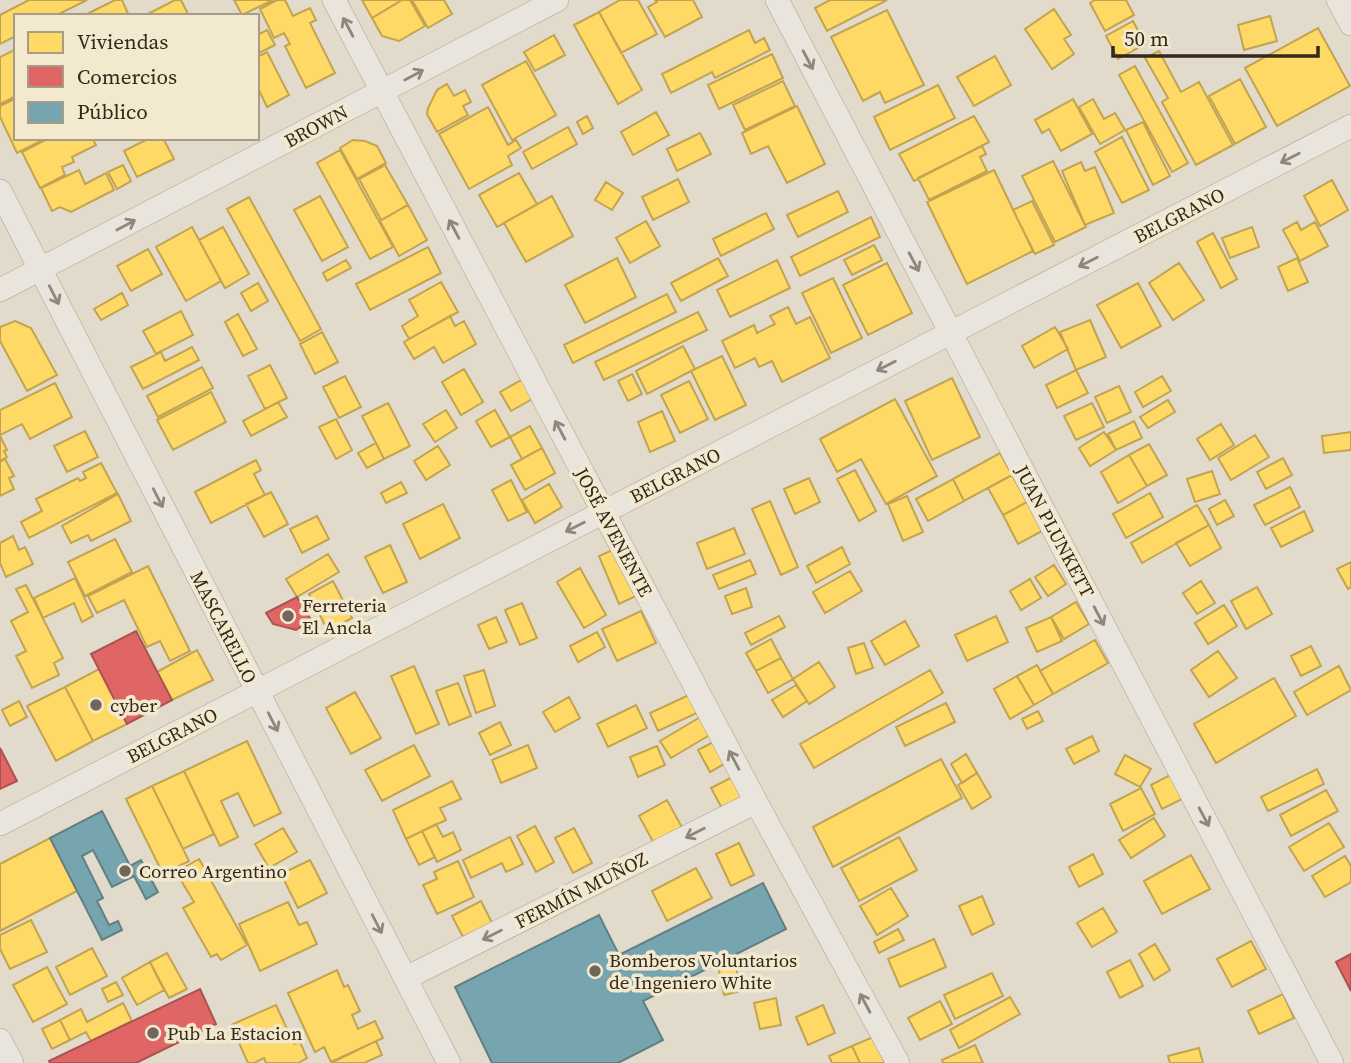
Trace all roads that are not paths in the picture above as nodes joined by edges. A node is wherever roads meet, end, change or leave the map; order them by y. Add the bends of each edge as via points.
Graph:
1 (334, 0) edge
2 (557, 0) edge
3 (777, 0) edge
4 (1338, 0) edge
5 (1351, 24) edge
6 (382, 91) junction
7 (1351, 126) edge
8 (0, 191) edge
9 (40, 269) junction
10 (0, 290) edge
11 (951, 332) junction
12 (604, 512) junction
13 (257, 691) junction
14 (757, 802) junction
15 (0, 824) edge
16 (405, 978) junction
17 (0, 1040) edge
18 (12, 1063) edge
19 (449, 1063) edge
20 (898, 1063) edge
21 (1332, 1063) edge

6 -> 1 street, JOSÉ AVENENTE
6 -> 2 street, BROWN
3 -> 11 street, JUAN PLUNKETT
4 - 5 street
9 -> 6 street, BROWN
12 -> 6 street, JOSÉ AVENENTE
7 -> 11 street, BELGRANO
8 - 9 street, MASCARELLO
9 - 10 street, BROWN
9 -> 13 street, MASCARELLO
11 -> 12 street, BELGRANO
11 -> 21 street, JUAN PLUNKETT
12 -> 13 street, BELGRANO
14 -> 12 street, JOSÉ AVENENTE
13 - 15 street, BELGRANO
13 -> 16 street, MASCARELLO
14 -> 16 street, FERMÍN MUÑOZ
20 -> 14 street, JOSÉ AVENENTE
16 - 19 street, MASCARELLO
17 - 18 street

